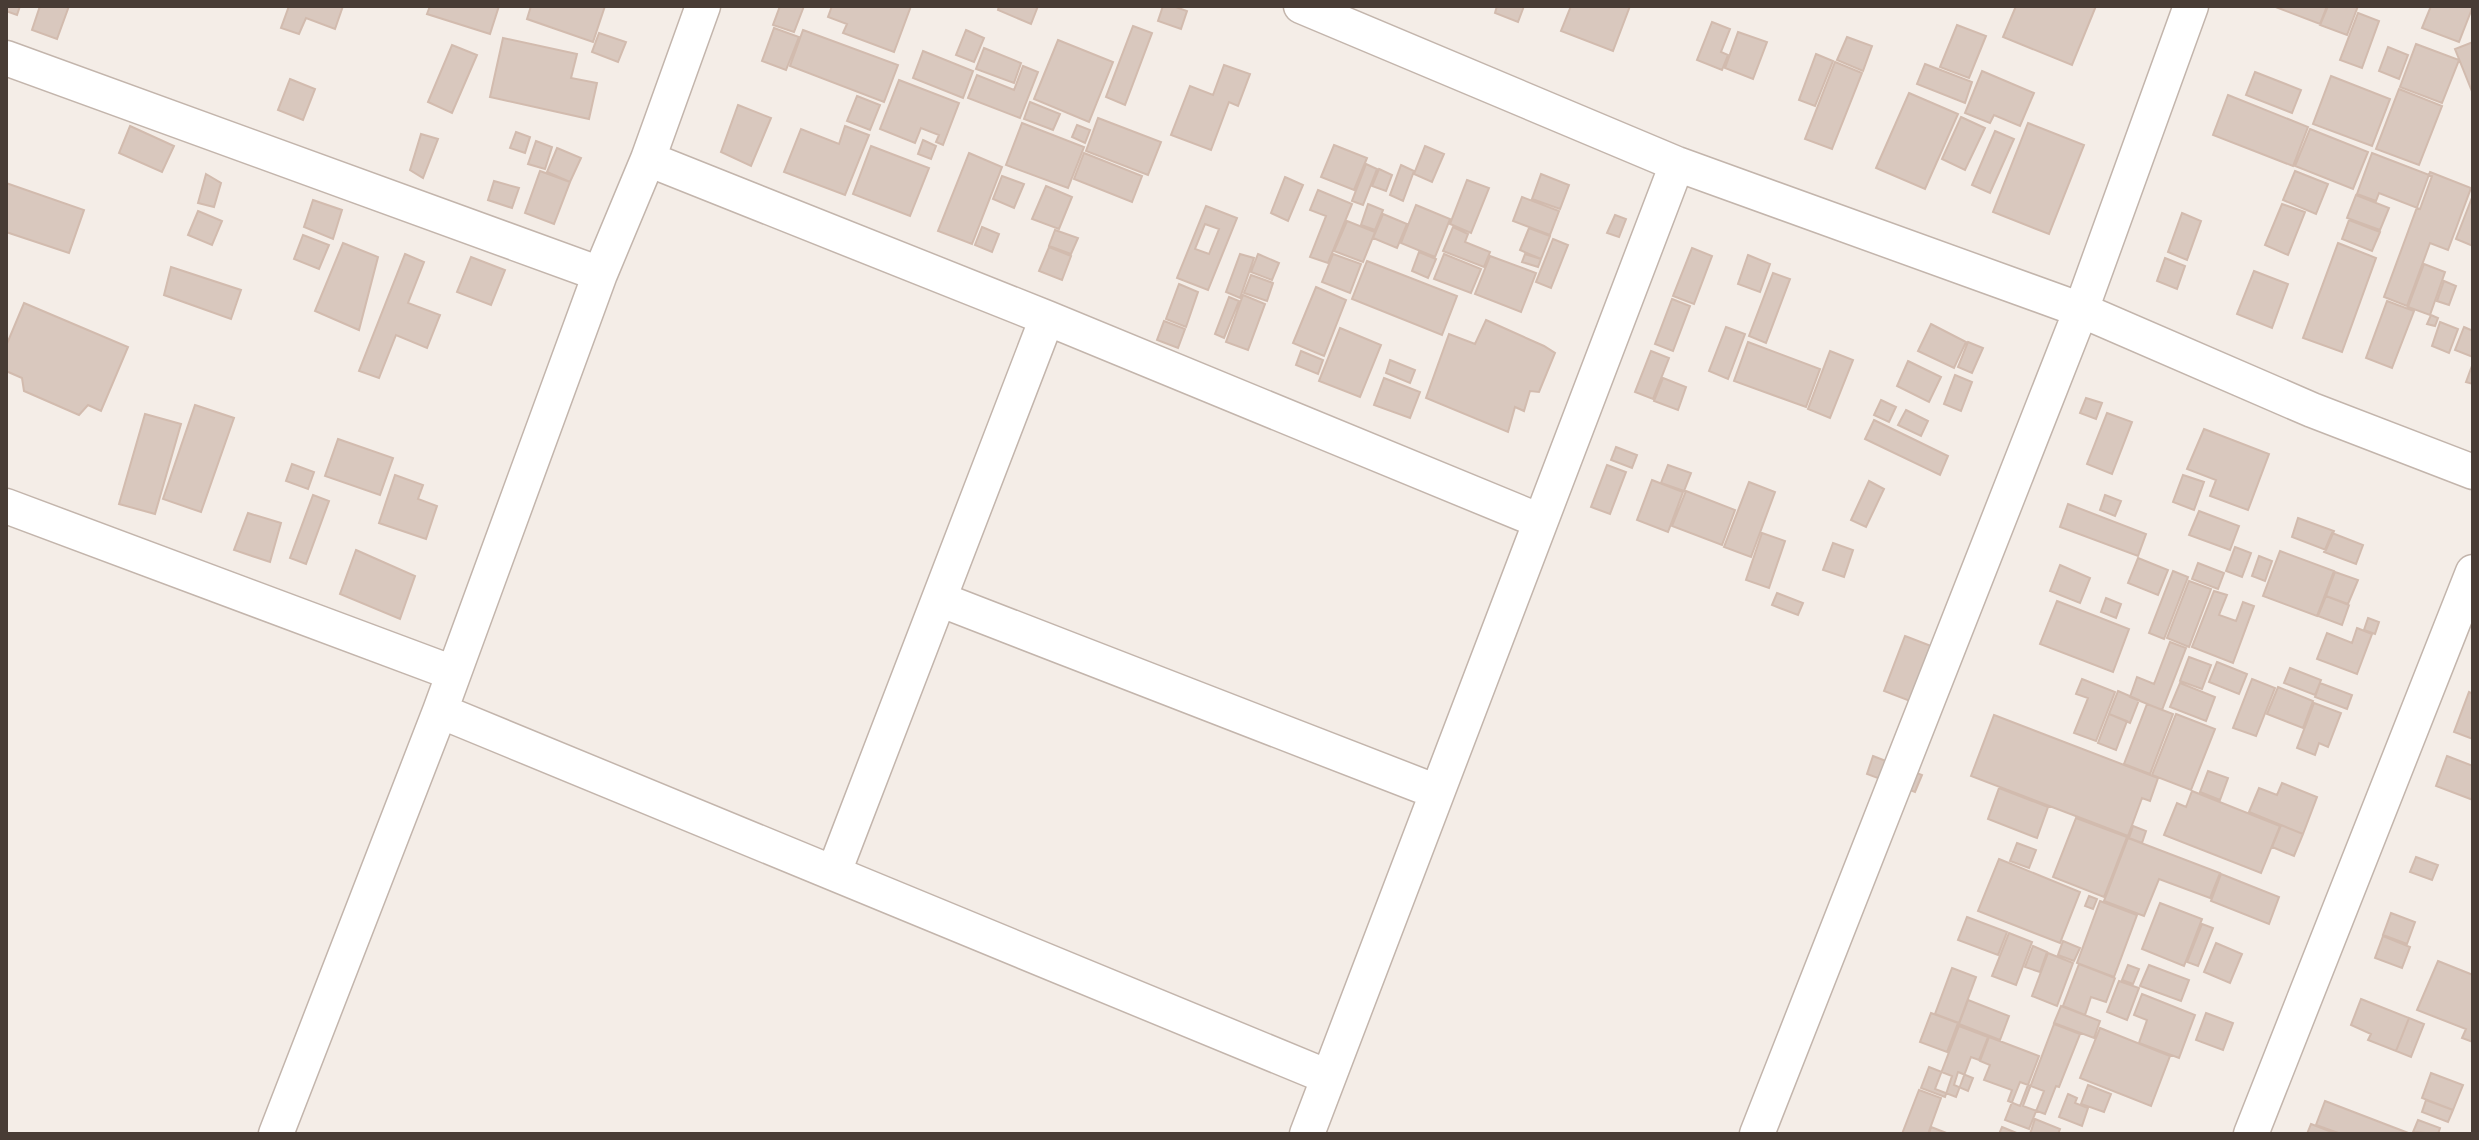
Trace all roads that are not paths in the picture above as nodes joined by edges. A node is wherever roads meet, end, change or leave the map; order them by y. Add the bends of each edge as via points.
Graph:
1 (703, 6) edge
2 (1301, 6) edge
3 (2191, 6) edge
4 (6, 58) edge
5 (648, 159) junction
6 (1677, 164) junction
7 (600, 274) junction
8 (2081, 310) junction
9 (1047, 318) junction
10 (2473, 472) edge
11 (6, 506) edge
12 (1540, 521) junction
13 (2473, 572) edge
14 (939, 599) junction
15 (453, 673) junction
16 (440, 711) junction
17 (1437, 792) junction
18 (834, 872) junction
19 (1328, 1077) junction
20 (285, 1131) edge
21 (1307, 1134) edge
22 (1757, 1134) edge
23 (2251, 1134) edge

1 - 5 street
2 - 6 street
3 - 8 street
4 - 7 street
5 - 7 street
5 - 9 street
6 - 8 street
6 - 12 street
7 - 15 street
8 - 10 street via 2312,410
8 - 22 street
9 - 12 street
9 - 14 street
11 - 15 street
12 - 17 street
13 - 23 street
14 - 17 street
14 - 18 street
15 - 16 street
16 - 18 street
16 - 20 street
17 - 19 street
18 - 19 street
19 - 21 street

